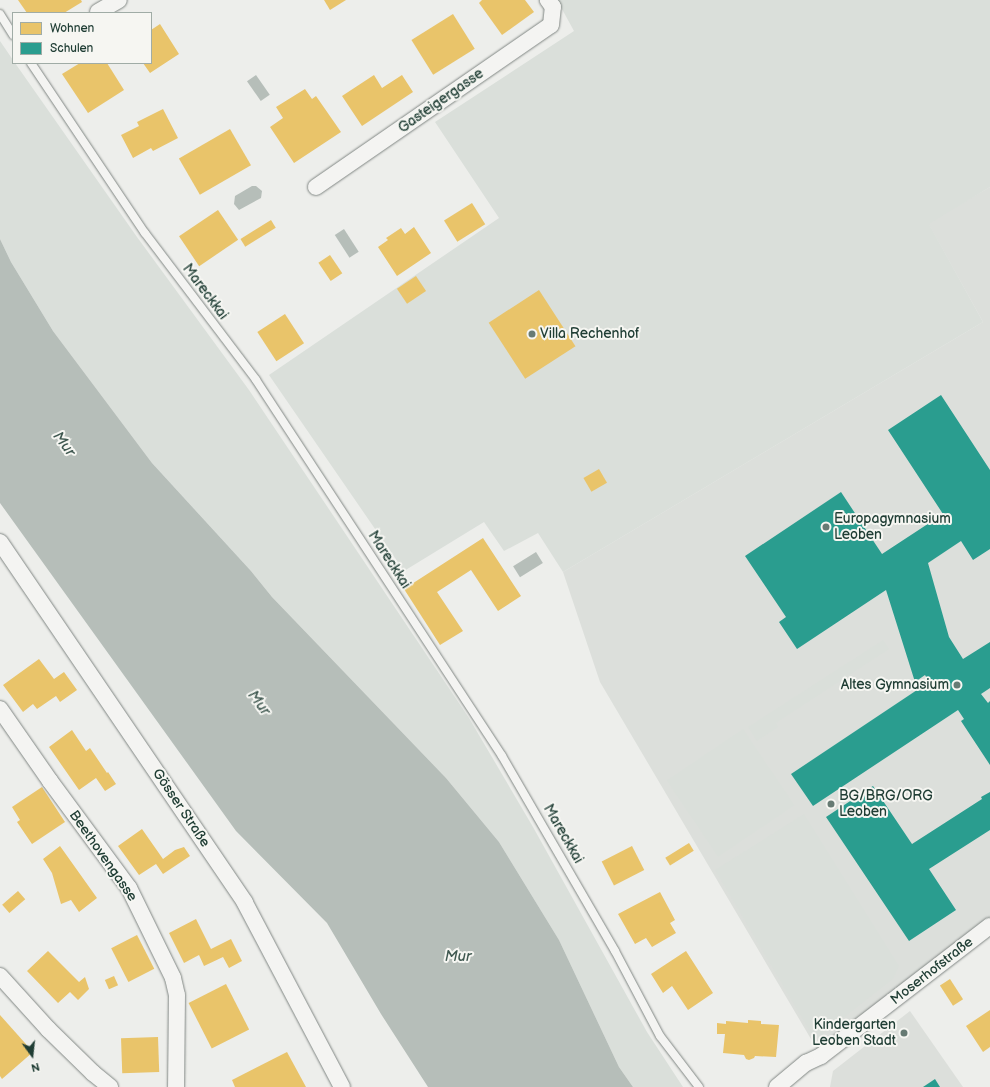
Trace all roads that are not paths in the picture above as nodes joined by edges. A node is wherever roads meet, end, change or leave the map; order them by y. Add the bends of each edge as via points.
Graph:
1 (119, 0) edge
2 (551, 4) edge
3 (98, 12) dead end
4 (0, 14) edge
5 (12, 33) edge
6 (32, 64) edge
7 (316, 187) dead end
8 (0, 542) edge
9 (0, 709) edge
10 (990, 926) edge
11 (0, 976) edge
12 (110, 1087) edge
13 (176, 1087) edge
14 (342, 1087) edge
15 (699, 1087) edge
16 (777, 1087) edge

1 - 3 street
2 - 7 street, Gasteigergasse via 551,24
4 - 5 lane
6 - 15 lane, Mareckkai via 145,233 256,380 502,756 615,950 660,1036
8 - 14 street, Gösser Straße via 245,903
9 - 13 street, Beethovengasse via 129,888 173,978 177,995
10 - 16 street, Moserhofstraße
11 - 12 street via 48,1029

